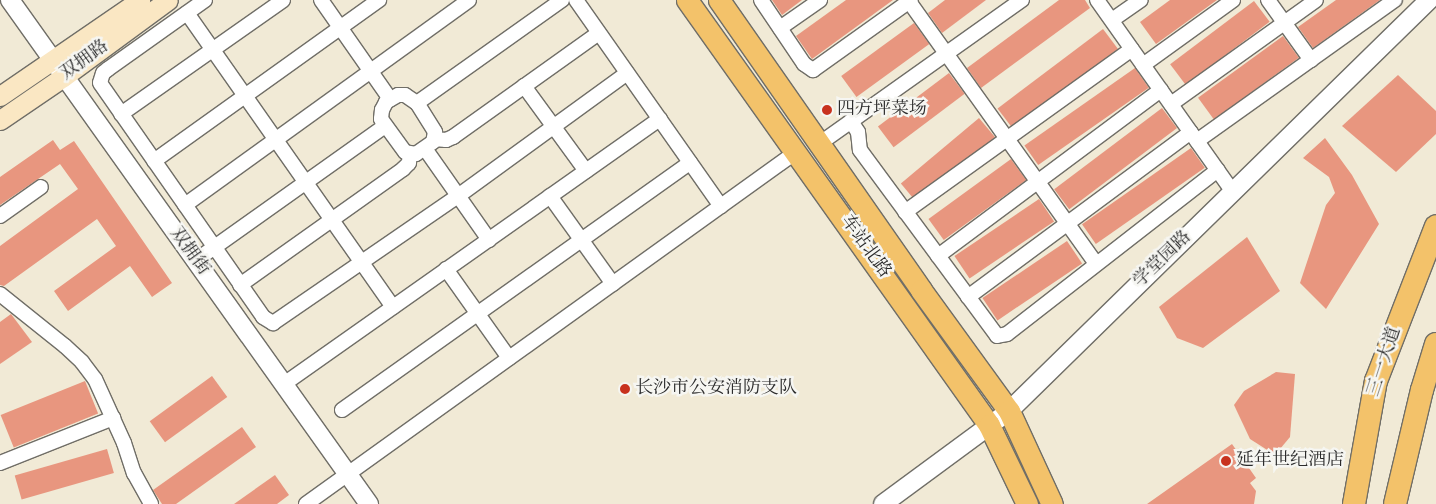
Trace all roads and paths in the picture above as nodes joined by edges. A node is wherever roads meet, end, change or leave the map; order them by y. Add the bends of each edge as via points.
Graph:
1 (10, 0) edge
2 (140, 0) edge
3 (168, 0) edge
4 (205, 0) edge
5 (283, 0) edge
6 (321, 0) edge
7 (378, 0) edge
8 (469, 0) edge
9 (562, 0) edge
10 (576, 0) edge
11 (687, 0) edge
12 (719, 0) edge
13 (761, 0) edge
14 (820, 0) edge
15 (1022, 0) edge
16 (1097, 0) edge
17 (1141, 0) edge
18 (1233, 0) edge
19 (1268, 0) edge
20 (1316, 0) edge
21 (1395, 0) edge
22 (1429, 0) edge
23 (909, 1) edge
24 (187, 13) junction
25 (1112, 20) junction
26 (1285, 23) junction
27 (340, 27) junction
28 (780, 28) junction
29 (599, 33) junction
30 (213, 49) junction
31 (1132, 49) junction
32 (946, 54) junction
33 (1311, 60) junction
34 (1143, 65) junction
35 (58, 69) junction
36 (371, 72) junction
37 (627, 73) junction
38 (524, 86) junction
39 (1161, 90) junction
40 (245, 95) junction
41 (0, 96) edge
42 (390, 99) junction
43 (417, 103) junction
44 (1171, 104) junction
45 (121, 114) junction
46 (660, 119) junction
47 (0, 120) edge
48 (851, 121) junction
49 (385, 126) junction
50 (553, 126) junction
51 (1194, 136) junction
52 (1007, 138) junction
53 (276, 140) junction
54 (430, 144) junction
55 (820, 144) junction
56 (796, 152) junction
57 (410, 154) junction
58 (154, 160) junction
59 (690, 163) junction
60 (1218, 170) junction
61 (586, 171) junction
62 (306, 182) junction
63 (1038, 182) junction
64 (41, 187) dead end
65 (1233, 192) junction
66 (458, 196) junction
67 (550, 196) junction
68 (185, 205) junction
69 (721, 206) junction
70 (905, 212) junction
71 (0, 216) edge
72 (332, 220) junction
73 (1068, 223) junction
74 (1436, 226) edge
75 (488, 240) junction
76 (582, 241) junction
77 (214, 247) junction
78 (938, 256) junction
79 (1094, 259) dead end
80 (195, 260) junction
81 (362, 262) junction
82 (446, 269) junction
83 (612, 284) junction
84 (240, 285) junction
85 (0, 294) edge
86 (968, 297) junction
87 (393, 307) junction
88 (478, 314) junction
89 (1436, 344) edge
90 (509, 358) junction
91 (284, 384) junction
92 (342, 410) dead end
93 (1009, 411) junction
94 (113, 418) junction
95 (989, 425) junction
96 (0, 464) edge
97 (349, 474) junction
98 (151, 504) edge
99 (306, 504) edge
100 (369, 504) edge
101 (883, 504) edge
102 (1027, 504) edge
103 (1052, 504) edge
104 (1354, 504) edge
105 (1395, 504) edge

1 - 35 street, 双拥街
2 - 35 main road, 双拥路
3 - 35 main road, 双拥路
4 - 24 street
5 - 30 street
6 - 27 street
7 - 27 street
8 - 36 street
9 - 43 street
10 - 29 street
11 - 56 main road, 车站北路
12 - 55 main road, 车站北路
13 - 28 street
14 - 28 street
15 - 32 street
16 - 25 street
17 - 25 street
18 - 34 street
19 - 26 street
20 - 26 street
21 - 33 street
22 - 65 street, 学堂园路
23 - 28 street via 813,70 804,64
23 - 32 street
24 - 30 street
24 - 45 street via 103,73 100,83
25 - 31 street
26 - 33 street
26 - 44 street
27 - 36 street
27 - 40 street
29 - 37 street
29 - 38 street
30 - 40 street
30 - 45 street
31 - 34 street
31 - 52 street
32 - 48 street
32 - 52 street
33 - 51 street
34 - 39 street
35 - 41 main road, 双拥路
35 - 47 main road, 双拥路
35 - 80 street, 双拥街
36 - 42 street
36 - 53 street
37 - 46 street
37 - 50 street
38 - 50 street
38 - 54 street via 453,137
39 - 44 street
39 - 63 street
40 - 53 street
40 - 58 street
42 - 43 street via 405,94
42 - 49 street via 381,114
43 - 54 street via 433,127
44 - 51 street
45 - 58 street
46 - 59 street
46 - 61 street
48 - 55 street
48 - 70 street via 858,132 860,150
49 - 57 street via 401,148
49 - 62 street
50 - 61 street
50 - 66 street
51 - 60 street
51 - 73 street
52 - 63 street
52 - 70 street
53 - 62 street
53 - 68 street
54 - 57 street
54 - 66 street
55 - 93 main road, 车站北路
56 - 69 street
56 - 95 main road, 车站北路
57 - 72 street via 409,163 403,169
58 - 68 street
59 - 69 street
59 - 76 street
60 - 65 street
60 - 86 street via 1007,334 996,336
61 - 67 street
62 - 72 street
62 - 77 street
63 - 73 street
63 - 78 street
64 - 71 street
65 - 93 street, 学堂园路
66 - 75 street
66 - 81 street
67 - 75 street
67 - 76 street
68 - 77 street
69 - 83 street
70 - 78 street
72 - 81 street
72 - 84 street
73 - 79 street
73 - 86 street
74 - 104 highway, 三一大道 via 1376,381
75 - 82 street
76 - 83 street
76 - 88 street
77 - 80 street
77 - 84 street
78 - 86 street
80 - 91 street, 双拥街
81 - 84 street via 273,323 264,318
81 - 87 street
82 - 87 street
82 - 88 street
83 - 90 street
85 - 94 street via 82,362 95,379
87 - 91 street
88 - 90 street
88 - 92 street
89 - 105 highway
90 - 97 street
91 - 97 street, 双拥街
93 - 95 street, 学堂园路
93 - 103 main road, 车站北路
94 - 96 street
94 - 98 street via 134,473
95 - 101 street, 学堂园路
95 - 102 main road, 车站北路
97 - 99 street
97 - 100 street, 双拥街

